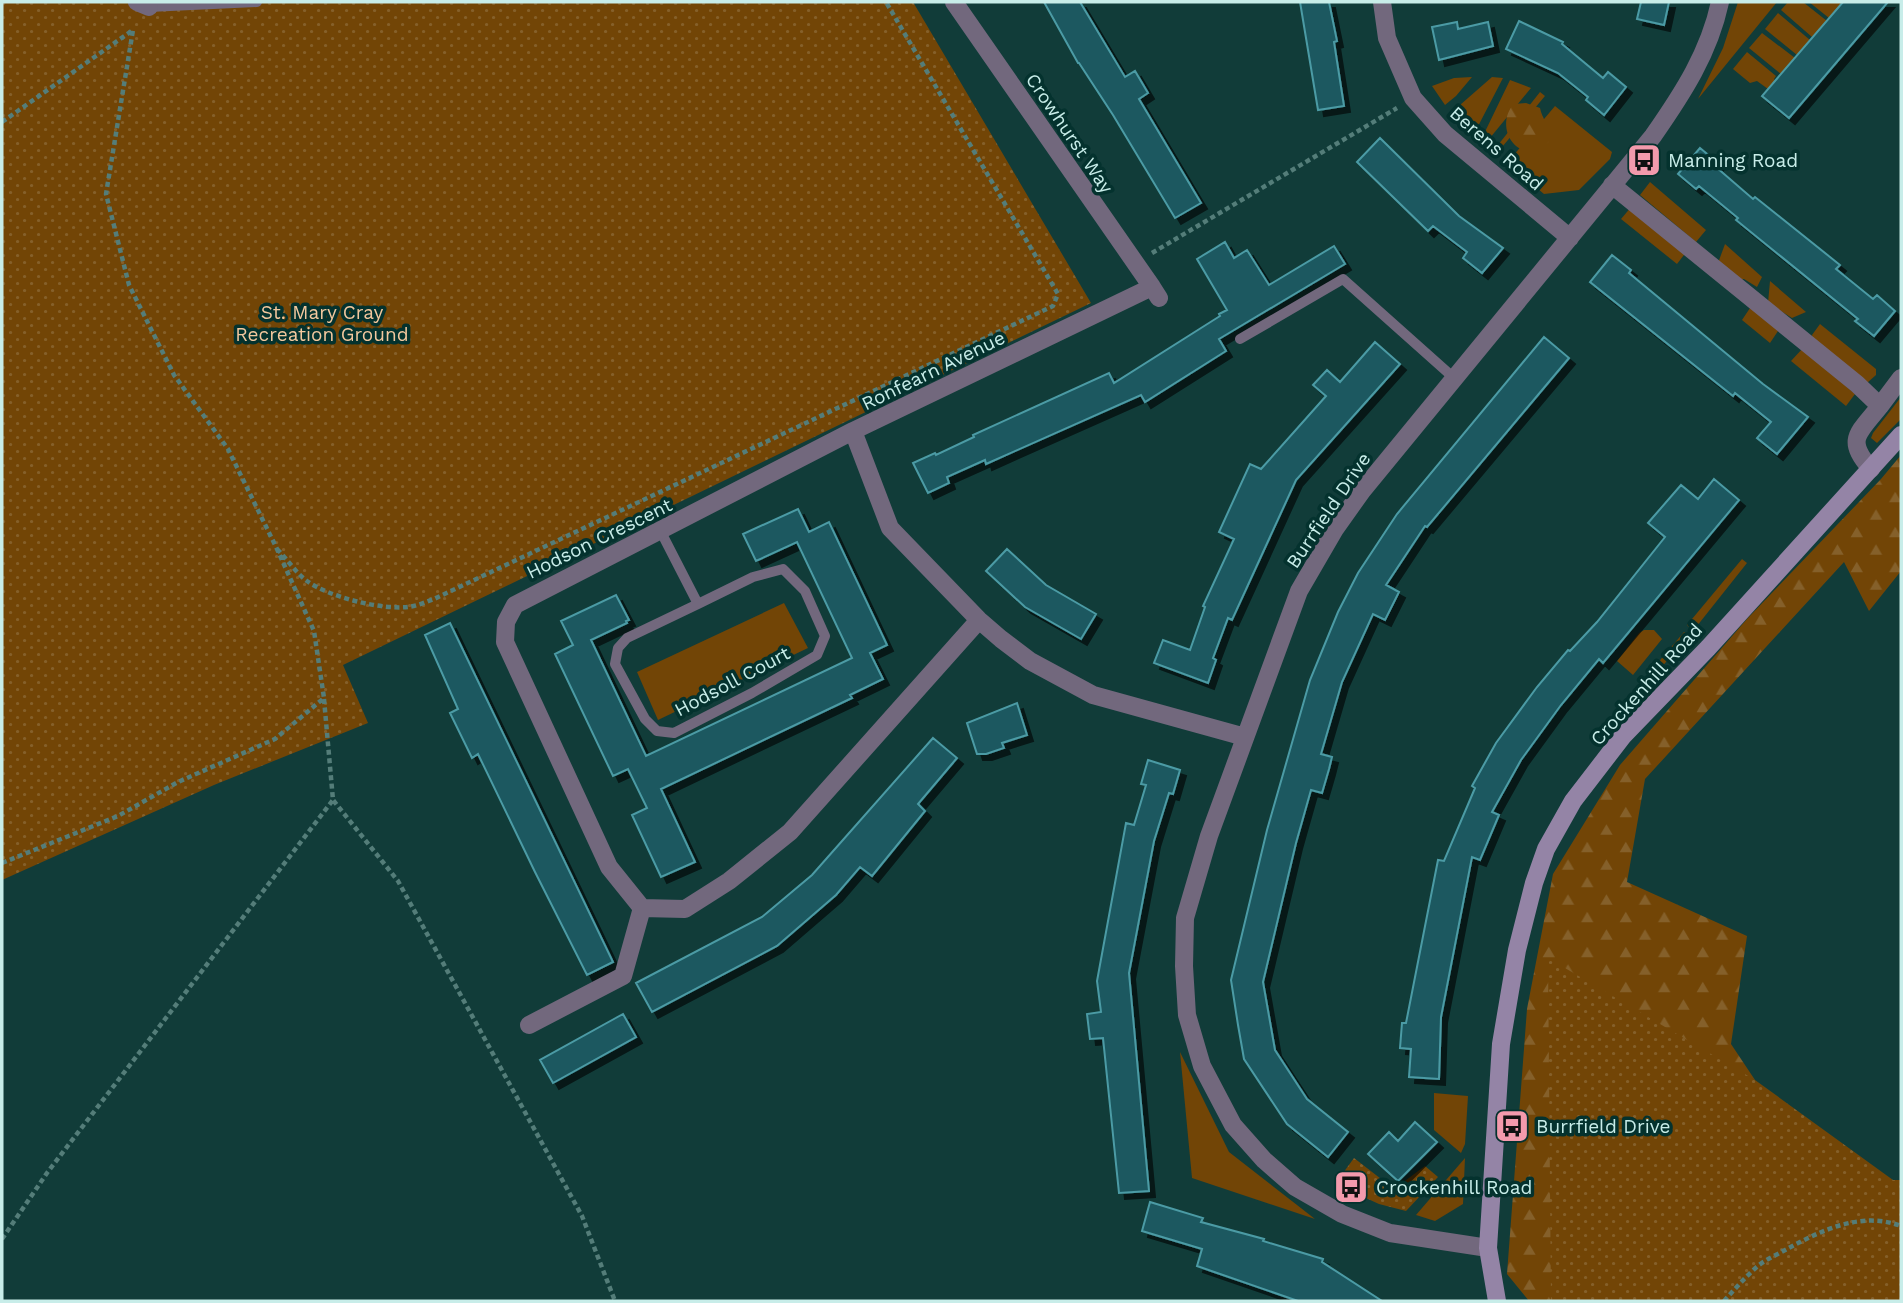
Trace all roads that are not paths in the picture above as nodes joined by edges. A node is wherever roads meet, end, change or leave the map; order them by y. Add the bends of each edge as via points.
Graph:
1 (257, 2) edge
2 (954, 2) edge
3 (1382, 2) edge
4 (1720, 2) edge
5 (148, 3) edge
6 (1612, 185) junction
7 (1570, 238) junction
8 (1156, 293) joint
9 (1240, 339) dead end
10 (1454, 378) junction
11 (1901, 378) edge
12 (1880, 406) junction
13 (853, 431) junction
14 (1901, 436) edge
15 (1871, 469) junction
16 (661, 532) junction
17 (698, 604) junction
18 (978, 620) junction
19 (1245, 737) junction
20 (642, 908) junction
21 (529, 1025) dead end
22 (1488, 1248) junction
23 (1497, 1301) edge

1 - 5 lane
2 - 8 street, Crowhurst Way
3 - 7 street, Berens Road via 1387,38 1413,98 1445,134
4 - 6 street, Burrfield Drive via 1714,31 1683,90 1653,136
6 - 7 street, Burrfield Drive
6 - 12 street
7 - 10 street, Burrfield Drive
8 - 13 street, Ronfearn Avenue
9 - 10 lane via 1343,279
10 - 19 street, Burrfield Drive via 1362,491 1298,591
11 - 12 street
12 - 15 street via 1855,444
13 - 16 street, Hodson Crescent
13 - 18 street, Ronfearn Avenue via 890,528
14 - 15 main road, Crockenhill Road
15 - 22 main road, Crockenhill Road via 1623,736 1573,801 1546,849 1517,950 1501,1044
16 - 17 lane
16 - 20 street, Hodson Crescent via 528,597 515,605 506,622 505,642 609,867
17 - 17 lane, Hodsoll Court via 753,577 783,569 805,591 825,636 817,655 752,693 674,733 657,731 645,719 615,664 618,648 627,638
18 - 19 street, Ronfearn Avenue via 1030,661 1093,695
18 - 20 street via 790,832 685,909
19 - 22 street, Burrfield Drive via 1185,918 1187,1015 1202,1066 1233,1125 1295,1187 1342,1214 1390,1233
20 - 21 street via 623,976
22 - 23 main road, Crockenhill Road

